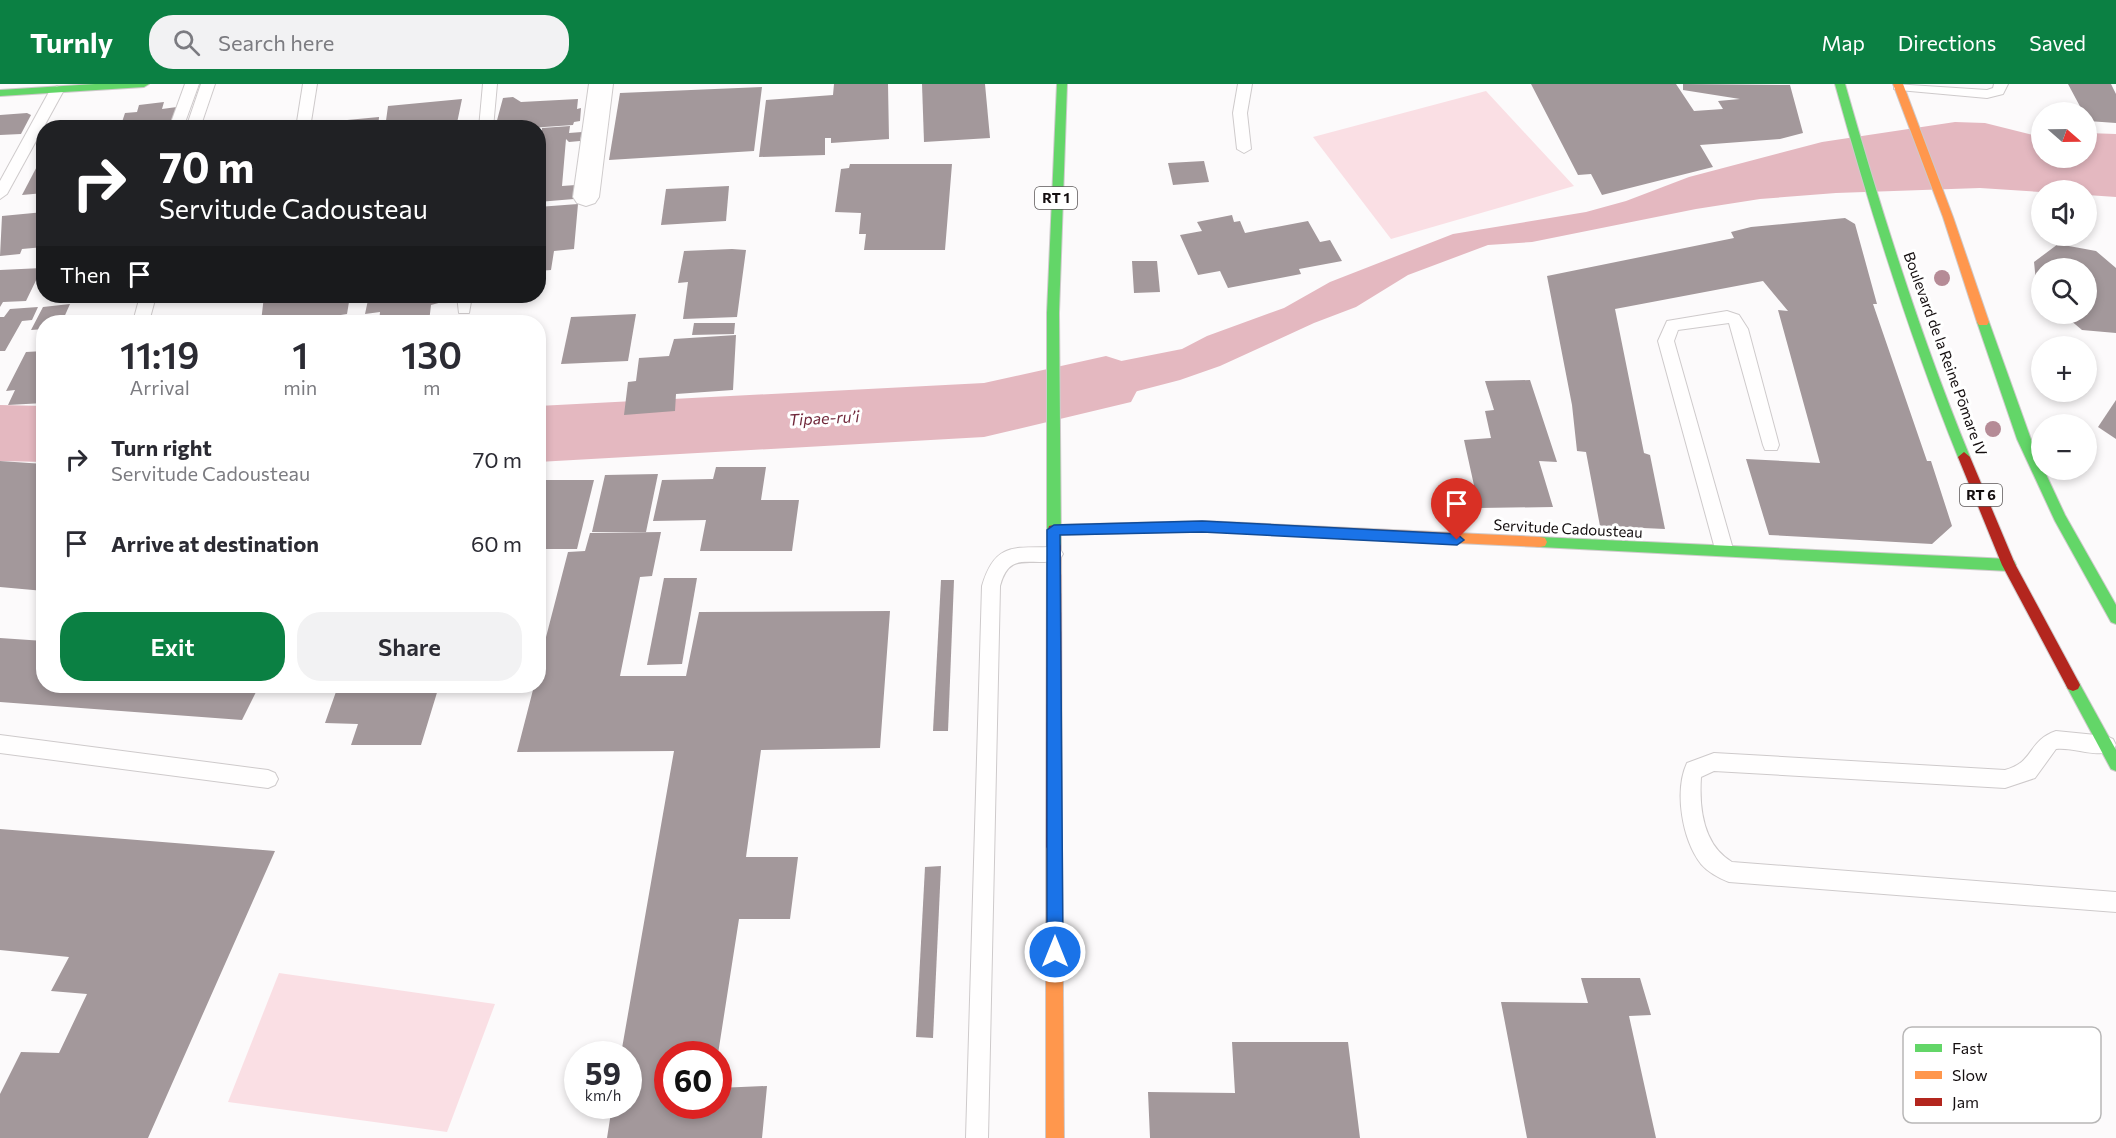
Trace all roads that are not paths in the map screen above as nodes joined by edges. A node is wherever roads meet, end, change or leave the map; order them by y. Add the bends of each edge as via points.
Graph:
1 (144, 84) edge
2 (192, 84) edge
3 (208, 84) edge
4 (310, 84) edge
5 (490, 84) edge
6 (601, 84) edge
7 (1062, 84) edge
8 (1245, 84) edge
9 (2001, 84) edge
10 (1841, 87) edge
11 (57, 90) junction
12 (1900, 90) edge
13 (0, 93) edge
14 (41, 120) edge
15 (179, 120) edge
16 (196, 120) edge
17 (304, 120) edge
18 (487, 120) edge
19 (36, 128) edge
20 (1244, 149) dead end
21 (0, 194) edge
22 (586, 197) dead end
23 (1772, 445) dead end
24 (1054, 530) junction
25 (1724, 549) junction
26 (1054, 554) junction
27 (2009, 565) junction
28 (2116, 618) edge
29 (0, 744) edge
30 (2106, 745) junction
31 (2116, 764) edge
32 (268, 779) dead end
33 (2116, 902) edge
34 (977, 1138) edge
35 (1054, 1138) edge

1 - 11 main road
2 - 15 lane
3 - 16 lane
4 - 17 lane
5 - 18 lane
6 - 22 street
7 - 24 main road, RT 1 via 1053,313
8 - 20 lane via 1240,113
9 - 12 lane via 1998,91 1987,94
10 - 27 main road, Boulevard de la Reine Pōmare IV / RT 6 via 1876,212 1947,417
11 - 13 main road
11 - 14 lane
12 - 28 main road via 1948,217 2023,440
19 - 21 lane
23 - 25 lane via 1740,328 1734,319 1672,325 1666,341
24 - 25 main road, Servitude Cadousteau via 1202,526 1649,549
24 - 26 main road, RT 1
25 - 27 main road, Servitude Cadousteau
26 - 34 lane via 1010,555 996,568 991,586
26 - 35 main road, RT 1
27 - 30 main road, Boulevard de la Reine Pōmare IV / RT 6
29 - 32 lane
30 - 31 main road, Boulevard de la Reine Pōmare IV / RT 6
30 - 33 lane via 2061,739 2051,742 2024,774 2005,778 1714,762 1694,769 1689,790 1706,854 1729,872

